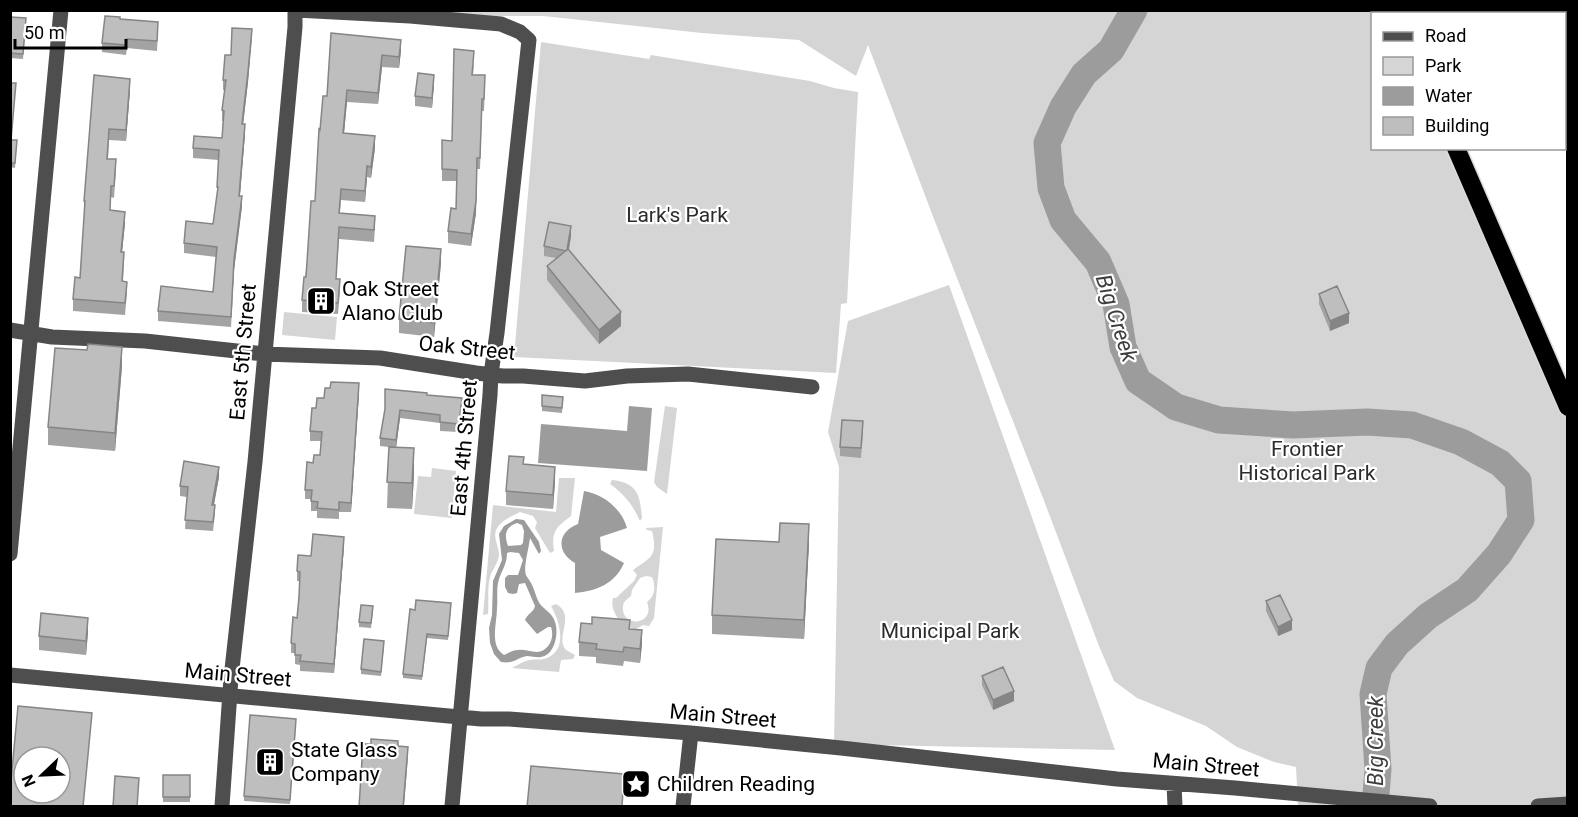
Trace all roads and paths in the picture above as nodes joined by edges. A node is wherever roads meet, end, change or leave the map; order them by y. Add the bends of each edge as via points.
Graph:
1 (61, 10) edge
2 (295, 10) edge
3 (1457, 150) edge
4 (10, 330) edge
5 (30, 334) junction
6 (264, 354) junction
7 (491, 374) junction
8 (812, 387) dead end
9 (1568, 407) edge
10 (10, 554) edge
11 (10, 675) edge
12 (230, 696) junction
13 (461, 716) junction
14 (690, 734) junction
15 (1174, 784) junction
16 (1568, 804) edge
17 (222, 807) edge
18 (452, 807) edge
19 (683, 807) edge
20 (1175, 807) edge
21 (1430, 807) edge
22 (1538, 807) edge

1 - 5 street
2 - 6 street, East 5th Street
2 - 7 street, East 4th Street via 501,24 529,40
3 - 9 highway
4 - 5 street, Oak Street
5 - 6 street, Oak Street
5 - 10 street
6 - 7 street, Oak Street via 381,358
6 - 12 street, East 5th Street
7 - 8 street, Oak Street via 585,381 688,374
7 - 13 street, East 4th Street
11 - 12 street, Main Street
12 - 13 street, Main Street
12 - 17 street, East 5th Street
13 - 14 street, Main Street
13 - 18 street, East 4th Street
14 - 15 street, Main Street
14 - 19 street
15 - 20 street
15 - 21 street, Main Street
16 - 22 street

